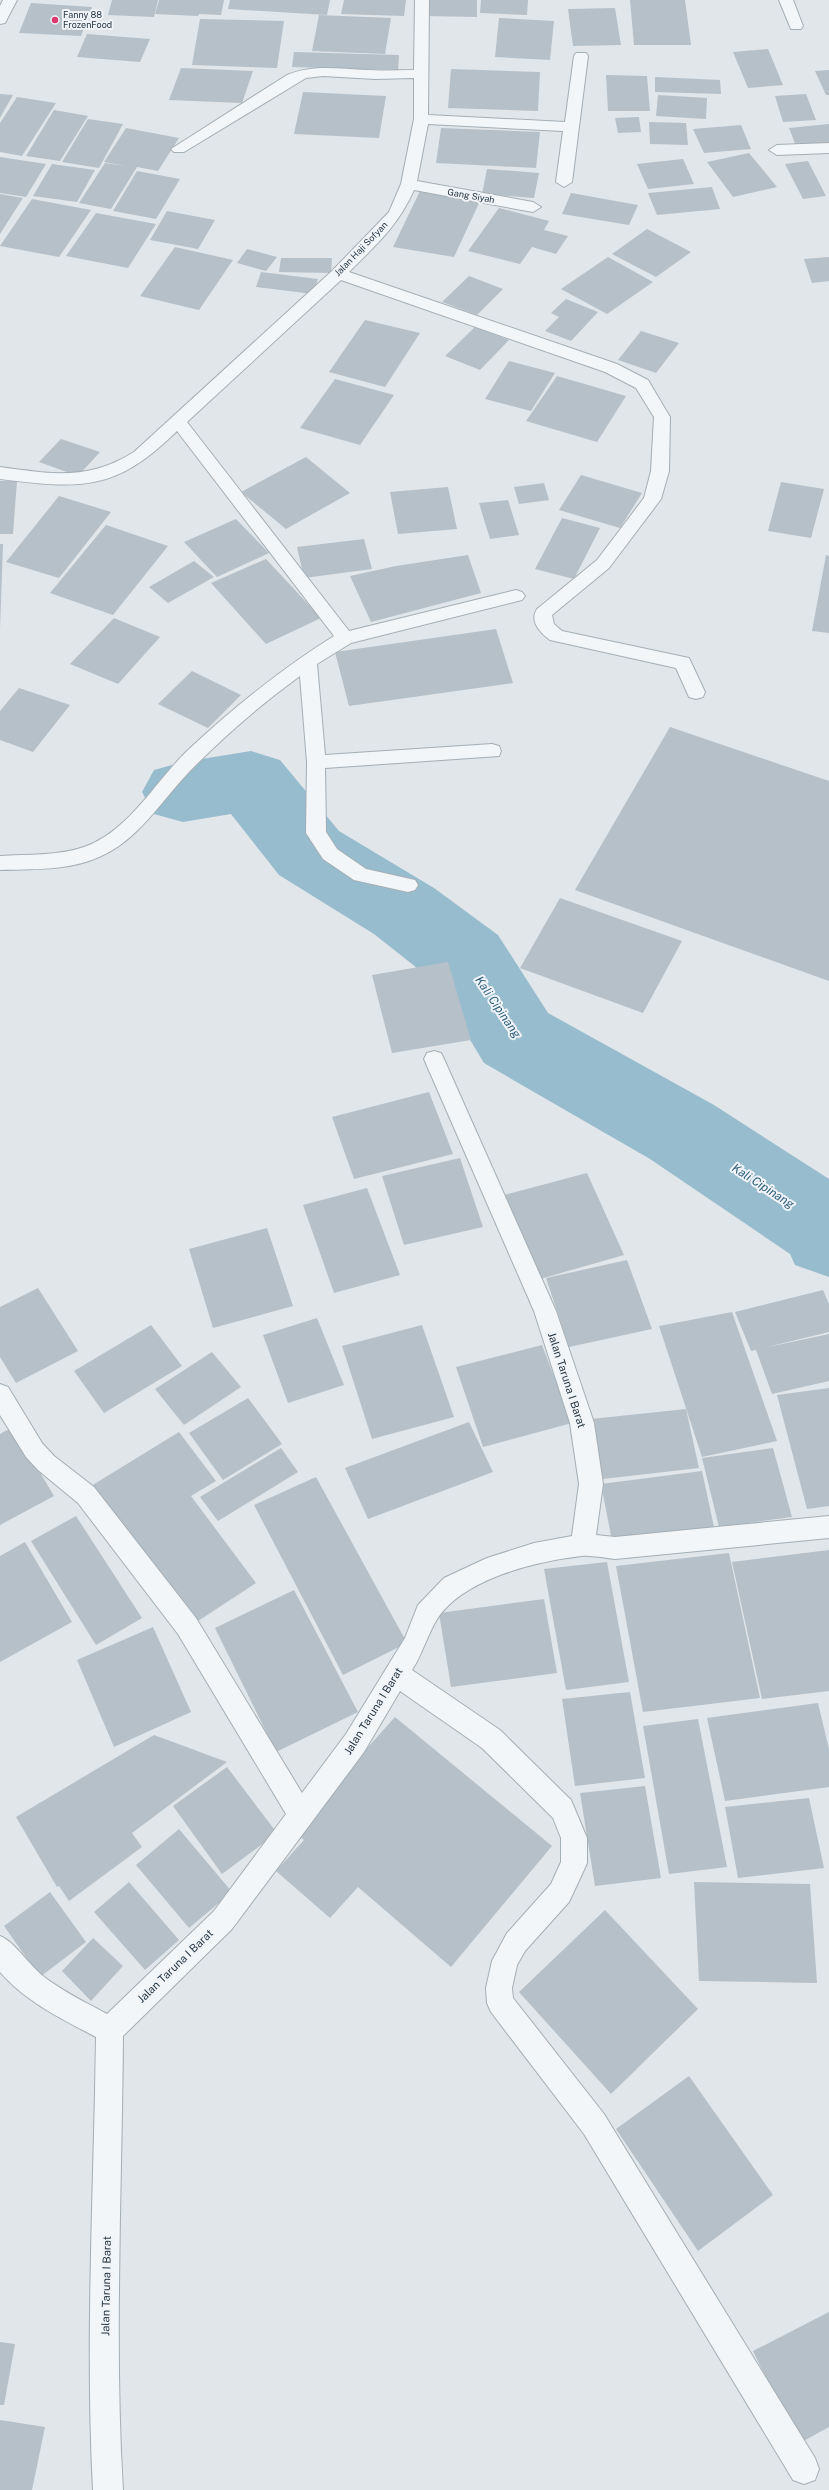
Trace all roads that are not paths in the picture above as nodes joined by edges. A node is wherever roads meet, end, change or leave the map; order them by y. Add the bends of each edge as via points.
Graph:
1 (10, 0) edge
2 (422, 0) edge
3 (786, 0) edge
4 (0, 20) edge
5 (796, 26) dead end
6 (581, 56) dead end
7 (422, 74) junction
8 (421, 119) junction
9 (572, 127) junction
10 (829, 148) edge
11 (179, 149) dead end
12 (777, 150) dead end
13 (564, 182) dead end
14 (410, 184) junction
15 (533, 207) dead end
16 (338, 274) junction
17 (181, 418) junction
18 (0, 473) edge
19 (516, 596) dead end
20 (345, 638) junction
21 (308, 660) junction
22 (696, 692) dead end
23 (492, 751) dead end
24 (316, 762) junction
25 (0, 863) edge
26 (408, 885) dead end
27 (434, 1059) dead end
28 (0, 1394) edge
29 (829, 1527) edge
30 (583, 1545) junction
31 (397, 1674) junction
32 (301, 1814) junction
33 (0, 1949) edge
34 (110, 2030) junction
35 (804, 2469) dead end
36 (108, 2490) edge

1 - 4 street
2 - 7 street, Jalan Haji Sofyan
3 - 5 street
6 - 9 street
7 - 8 street, Jalan Haji Sofyan
7 - 11 street via 375,75 320,71 305,73 292,78
8 - 9 street
8 - 14 street, Jalan Haji Sofyan
9 - 13 street
10 - 12 street
14 - 15 street, Gang Siyah
14 - 16 street, Jalan Haji Sofyan via 396,213 385,227
16 - 17 street, Jalan Haji Sofyan
16 - 22 street via 611,368 642,384 662,417 660,471 652,499 603,564 543,613 543,623 556,636 683,663
17 - 18 street, Jalan Haji Sofyan via 139,457 96,478 80,480
17 - 20 street
19 - 20 street
20 - 21 street
21 - 24 street
21 - 25 street via 191,759 148,807 106,845 91,853 69,858
23 - 24 street
24 - 26 street via 316,833 330,854 361,875
27 - 30 street, Jalan Taruna I Barat via 544,1311 582,1423 591,1484
28 - 32 street via 34,1450 86,1495 186,1626
29 - 30 street via 615,1548
30 - 31 street, Jalan Taruna I Barat via 534,1554 487,1569 453,1586 427,1613 414,1645
31 - 32 street, Jalan Taruna I Barat via 355,1743
31 - 35 street via 491,1739 562,1809 574,1838 574,1864 560,1893 516,1942 505,1961 499,1988 500,2003 594,2124
32 - 34 street, Jalan Taruna I Barat via 223,1920
33 - 34 street via 6,1959 32,1985
34 - 36 street, Jalan Taruna I Barat via 105,2360

